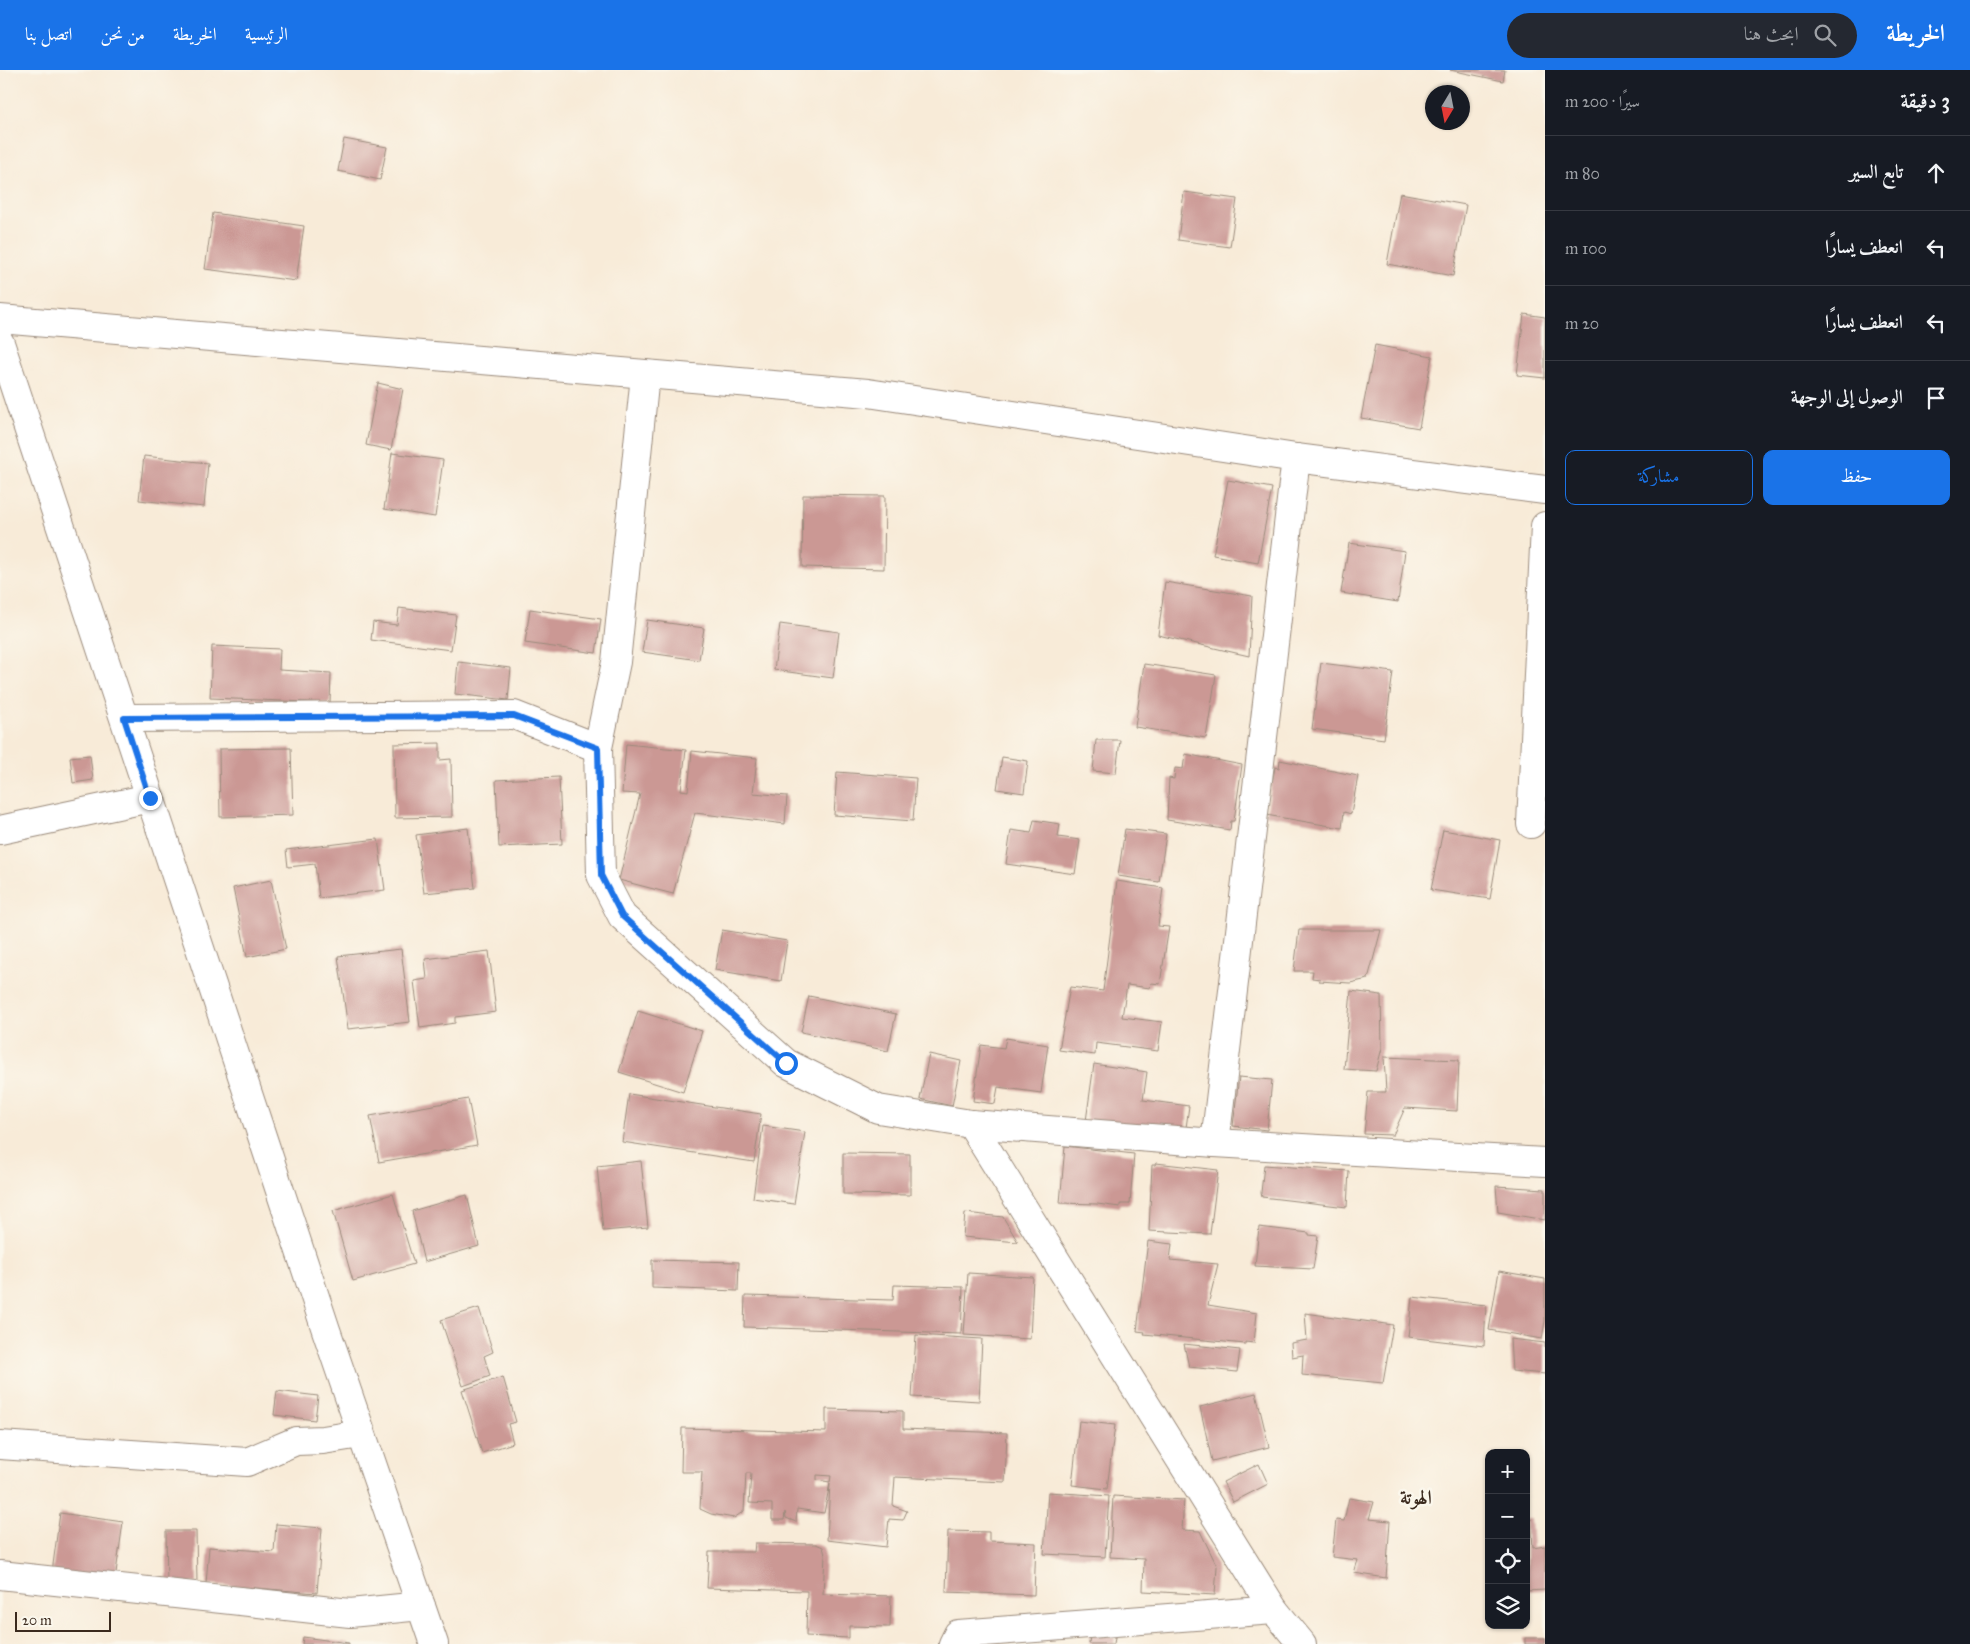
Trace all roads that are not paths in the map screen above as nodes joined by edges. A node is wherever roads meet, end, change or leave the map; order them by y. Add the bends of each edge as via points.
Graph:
1 (0, 319) edge
2 (0, 343) edge
3 (645, 375) junction
4 (1296, 458) junction
5 (1545, 490) edge
6 (1545, 526) edge
7 (1541, 706) edge
8 (124, 718) junction
9 (598, 748) junction
10 (150, 798) junction
11 (1531, 824) dead end
12 (0, 830) edge
13 (971, 1124) junction
14 (1215, 1143) junction
15 (1545, 1162) edge
16 (361, 1434) junction
17 (0, 1445) edge
18 (0, 1575) edge
19 (421, 1606) junction
20 (1274, 1610) junction
21 (434, 1644) edge
22 (953, 1644) edge
23 (1302, 1644) edge

1 - 3 street
2 - 8 street
3 - 4 street via 868,393
3 - 9 street via 616,662
4 - 5 street
4 - 14 street
6 - 7 street
7 - 11 street
8 - 9 street via 514,716
8 - 10 street
9 - 13 street via 601,875 622,916 786,1063 878,1110
10 - 12 street
10 - 16 street
13 - 14 street
13 - 20 street
14 - 15 street
16 - 17 street via 296,1441 247,1462
16 - 19 street
18 - 19 street via 350,1613
19 - 21 street
20 - 22 street via 958,1634
20 - 23 street

